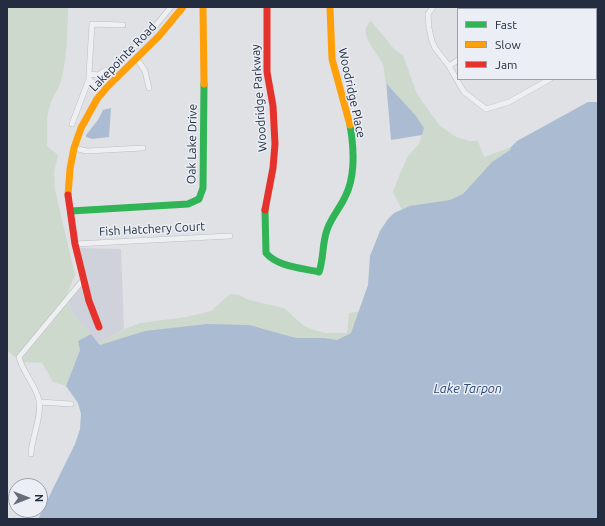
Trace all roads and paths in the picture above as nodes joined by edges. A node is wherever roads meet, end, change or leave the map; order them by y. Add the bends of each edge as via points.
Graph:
1 (171, 7) edge
2 (183, 7) edge
3 (203, 7) edge
4 (267, 7) edge
5 (330, 7) edge
6 (433, 7) edge
7 (122, 25) dead end
8 (137, 59) junction
9 (457, 61) edge
10 (449, 66) junction
11 (98, 75) junction
12 (89, 77) junction
13 (457, 80) edge
14 (457, 80) edge
15 (548, 80) edge
16 (149, 88) dead end
17 (105, 89) junction
18 (72, 124) dead end
19 (74, 148) junction
20 (143, 148) dead end
21 (70, 211) junction
22 (230, 236) dead end
23 (75, 244) junction
24 (319, 272) joint
25 (83, 280) junction
26 (99, 326) dead end
27 (39, 402) junction
28 (71, 404) dead end
29 (32, 454) dead end

1 - 11 street via 152,30 112,69
2 - 8 street, Lakepointe Road
3 - 21 street, Oak Lake Drive via 202,195 198,200 188,204
4 - 24 street, Woodridge Parkway via 267,72 273,106 275,144 265,206 266,253 276,261
5 - 24 street, Woodridge Place via 332,58 351,127 352,168 347,194 327,230
6 - 10 street via 428,14 432,41
7 - 12 street via 92,24
8 - 16 street via 145,71
8 - 17 street, Lakepointe Road
9 - 10 street
10 - 14 street
11 - 12 street
11 - 17 street
12 - 17 street
12 - 18 street
13 - 15 street via 464,92 486,109 509,102
17 - 19 street, Lakepointe Road via 86,118
19 - 20 street via 87,151
19 - 21 street, Lakepointe Road via 69,179
21 - 23 street, Lakepointe Road
22 - 23 street, Fish Hatchery Court
23 - 25 street, Lakepointe Road
25 - 26 street
25 - 27 street via 19,357
27 - 28 street
27 - 29 street

